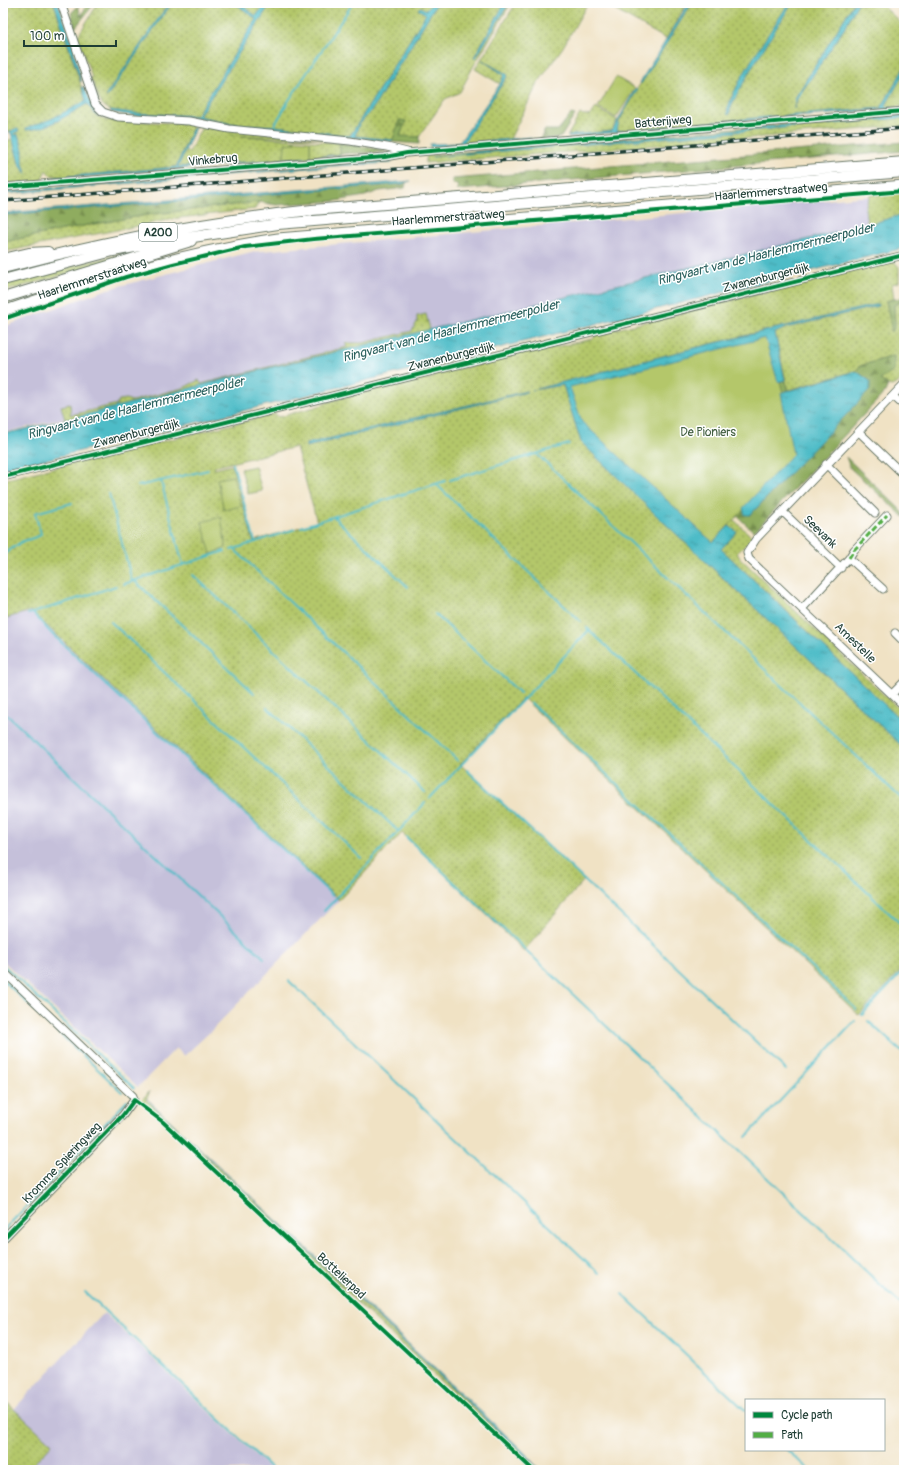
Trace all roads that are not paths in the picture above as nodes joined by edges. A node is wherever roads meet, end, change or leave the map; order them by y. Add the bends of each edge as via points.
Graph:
1 (61, 3) edge
2 (904, 111) edge
3 (407, 152) junction
4 (424, 152) joint
5 (904, 162) edge
6 (904, 172) edge
7 (904, 185) edge
8 (3, 187) edge
9 (211, 233) junction
10 (74, 250) junction
11 (904, 255) edge
12 (3, 259) edge
13 (3, 268) edge
14 (3, 280) edge
15 (3, 298) edge
16 (3, 311) edge
17 (904, 384) edge
18 (893, 396) junction
19 (904, 406) edge
20 (859, 432) junction
21 (826, 464) junction
22 (904, 475) edge
23 (3, 477) edge
24 (783, 512) junction
25 (875, 513) dead end
26 (887, 515) dead end
27 (849, 558) junction
28 (841, 568) junction
29 (883, 589) dead end
30 (802, 609) junction
31 (895, 633) dead end
32 (904, 642) edge
33 (904, 682) edge
34 (892, 694) junction
35 (904, 706) edge
36 (3, 971) edge
37 (3, 1239) edge

1 - 3 street, Vinkebrug via 90,92 95,104 103,112 122,118 189,121 229,129 332,139
2 - 4 street, Batterijweg
3 - 4 street, Vinkebrug
3 - 8 street, Vinkebrug via 385,157
5 - 10 highway, A200 via 296,212 192,226
6 - 9 highway, A200 via 333,219
7 - 16 main road, Haarlemmerstraatweg via 278,238 227,245 101,278
9 - 14 highway, A200 via 113,252
9 - 15 highway, A200 via 176,247
10 - 12 highway, A200 via 29,253
10 - 13 highway, A200
11 - 23 street, Zwanenburgerdijk
17 - 18 street
18 - 19 street
18 - 20 street
20 - 21 street
20 - 22 street
21 - 24 street
21 - 25 street
24 - 28 street, Seevank
24 - 30 street, Amestelle via 756,539 747,553 749,559
26 - 27 street
27 - 28 street
27 - 29 street
28 - 30 street
30 - 34 street, Amestelle
31 - 32 street
33 - 34 street
34 - 35 street, Amestelle
36 - 37 street, Kromme Spieringweg via 133,1096 134,1100 123,1115

